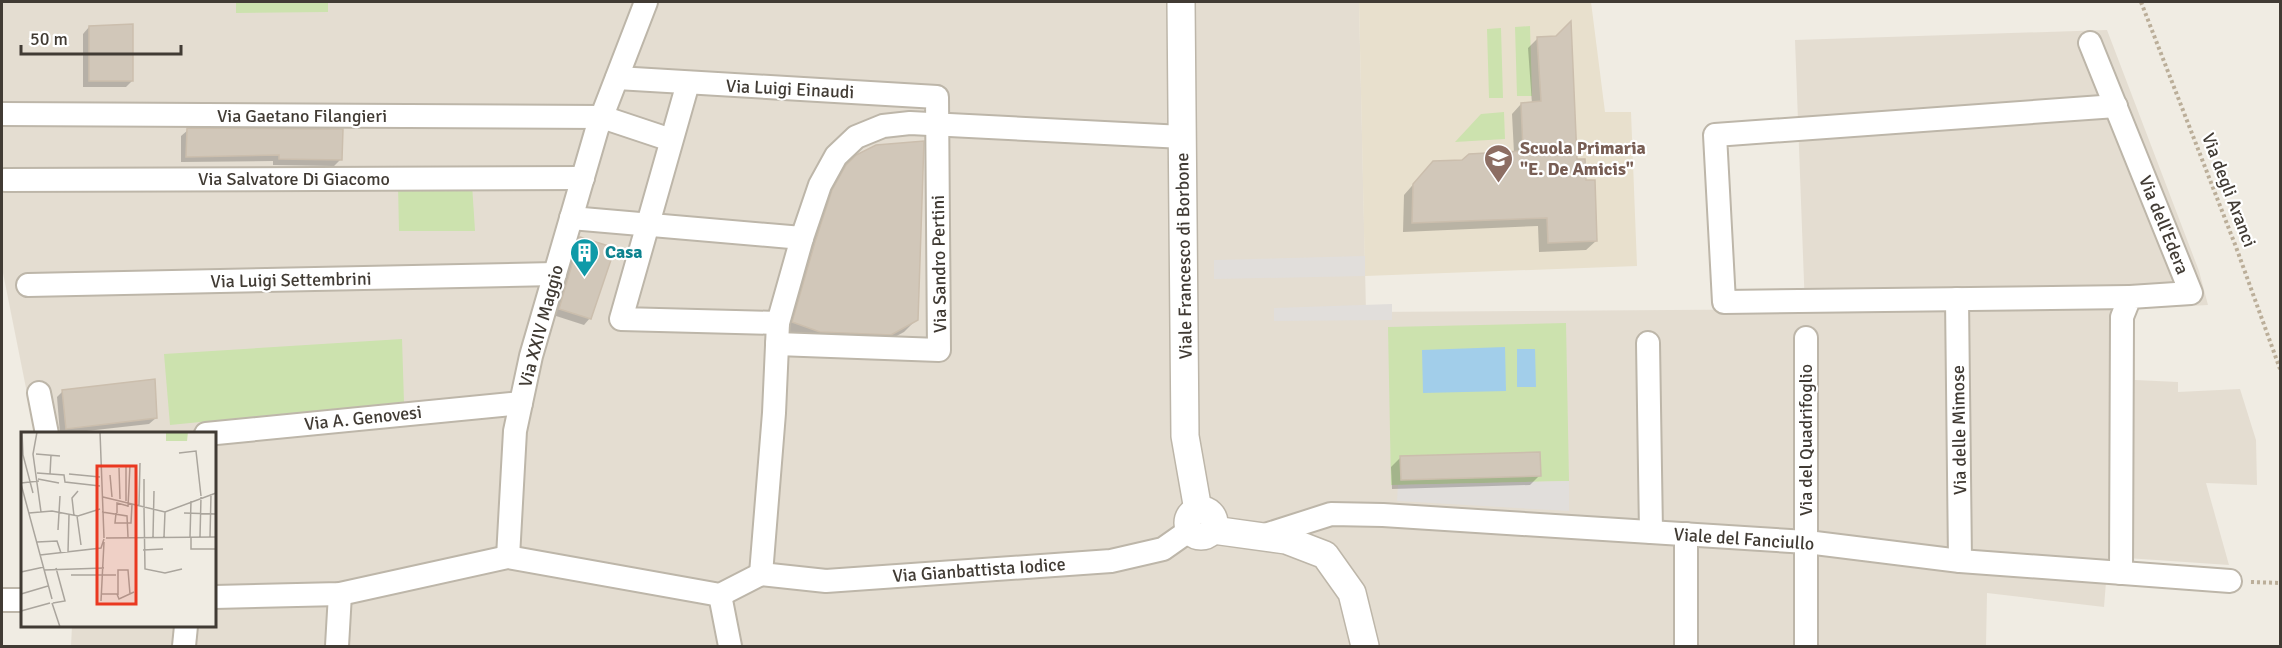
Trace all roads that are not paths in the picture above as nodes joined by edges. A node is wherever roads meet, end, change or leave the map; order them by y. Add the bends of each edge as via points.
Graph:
1 (646, 2) edge
2 (1181, 2) edge
3 (2090, 43) dead end
4 (616, 78) junction
5 (688, 82) junction
6 (2115, 106) junction
7 (2, 114) edge
8 (602, 117) junction
9 (937, 124) junction
10 (1183, 137) junction
11 (671, 140) junction
12 (583, 178) junction
13 (5, 180) dead end
14 (571, 218) junction
15 (647, 225) junction
16 (802, 238) junction
17 (555, 274) junction
18 (28, 285) dead end
19 (2130, 297) junction
20 (1957, 299) junction
21 (778, 333) junction
22 (1806, 338) dead end
23 (1648, 343) dead end
24 (39, 393) dead end
25 (521, 403) junction
26 (46, 432) edge
27 (216, 433) edge
28 (1201, 523) junction
29 (1651, 532) junction
30 (1686, 534) junction
31 (1261, 536) junction
32 (1807, 542) junction
33 (508, 557) junction
34 (1960, 561) junction
35 (2121, 573) junction
36 (761, 574) junction
37 (2230, 581) road end
38 (340, 594) junction
39 (720, 595) junction
40 (216, 597) edge
41 (2, 600) edge
42 (21, 600) edge
43 (186, 627) edge
44 (184, 646) edge
45 (337, 646) edge
46 (730, 646) edge
47 (1365, 646) edge
48 (1686, 646) edge
49 (1806, 646) edge

1 - 4 street, Via XXIV Maggio
2 - 10 street, Viale Francesco di Borbone
3 - 6 street, Via dell'Edera
4 - 5 street, Via Luigi Einaudi
4 - 8 street, Via XXIV Maggio
5 - 9 street, Via Luigi Einaudi via 937,98
5 - 11 street
6 - 19 street, Via dell'Edera via 2191,292
6 - 20 street via 1715,135 1724,302
7 - 8 street, Via Gaetano Filangieri
8 - 11 street, Via Gaetano Filangieri
8 - 12 street, Via XXIV Maggio
9 - 10 street
9 - 16 street via 883,126 856,137 836,156 825,176
9 - 21 street, Via Sandro Pertini via 939,350
10 - 28 street, Viale Francesco di Borbone via 1185,436
11 - 15 street
12 - 13 street, Via Salvatore Di Giacomo
12 - 14 street, Via XXIV Maggio
14 - 15 street
14 - 17 street, Via XXIV Maggio
15 - 16 street
15 - 21 street via 621,319
16 - 21 street
17 - 18 street, Via Luigi Settembrini
17 - 25 street, Via XXIV Maggio
19 - 20 street
19 - 35 street via 2122,317
20 - 34 street, Via delle Mimose
21 - 36 street
22 - 32 street, Via del Quadrifoglio
23 - 29 street
24 - 26 street
25 - 27 street, Via A. Genovesi
25 - 33 street, Via XXIV Maggio via 515,431
28 - 31 street
28 - 36 street, Via Gianbattista Iodice via 1162,549 1111,561 826,581
29 - 30 street, Viale del Fanciullo
29 - 31 street, Viale del Fanciullo via 1331,514
30 - 32 street, Viale del Fanciullo
30 - 48 street
31 - 47 street via 1286,540 1325,555 1352,593
32 - 34 street, Viale del Fanciullo
32 - 49 street, Via del Quadrifoglio
33 - 38 street
33 - 39 street
34 - 35 street, Viale del Fanciullo
35 - 37 street, Viale del Fanciullo
36 - 39 street
38 - 40 street
38 - 45 street
39 - 46 street
41 - 42 street
43 - 44 street

